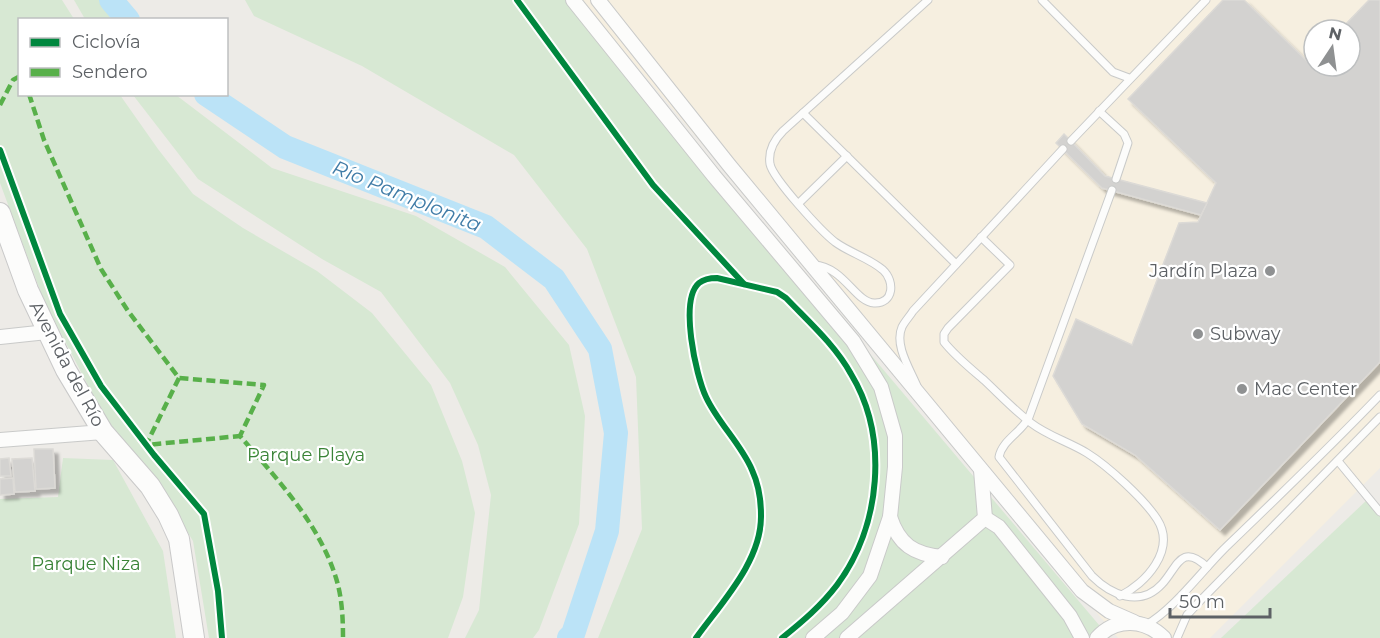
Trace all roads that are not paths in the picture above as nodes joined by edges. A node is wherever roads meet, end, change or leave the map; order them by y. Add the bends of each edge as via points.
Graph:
1 (573, 0) edge
2 (598, 0) edge
3 (928, 0) edge
4 (1042, 0) edge
5 (1206, 0) edge
6 (1129, 78) junction
7 (1099, 111) junction
8 (803, 113) junction
9 (705, 133) junction
10 (1071, 141) dead end
11 (688, 143) junction
12 (1063, 149) dead end
13 (847, 156) junction
14 (729, 165) junction
15 (714, 176) junction
16 (1116, 179) dead end
17 (1112, 190) dead end
18 (799, 203) junction
19 (2, 224) edge
20 (981, 237) junction
21 (956, 264) junction
22 (812, 265) junction
23 (47, 332) junction
24 (0, 337) edge
25 (1380, 395) edge
26 (922, 396) junction
27 (1380, 417) edge
28 (1028, 420) junction
29 (102, 432) junction
30 (0, 440) edge
31 (1338, 461) junction
32 (981, 470) junction
33 (1380, 512) edge
34 (890, 518) junction
35 (985, 518) junction
36 (942, 557) junction
37 (1207, 567) junction
38 (1119, 596) junction
39 (1140, 624) junction
40 (195, 638) edge
41 (813, 638) edge
42 (847, 638) edge
43 (1082, 638) edge
44 (1097, 638) edge
45 (1164, 638) edge
46 (1177, 638) edge

1 - 11 street
2 - 9 street
3 - 8 lane
4 - 6 lane via 1113,72
5 - 6 lane
6 - 7 lane
7 - 10 lane
7 - 16 lane via 1124,134 1128,143
8 - 13 lane
8 - 18 lane via 778,136 770,153 773,172
9 - 11 street via 700,142
9 - 14 street
11 - 15 street
12 - 20 lane
13 - 18 lane
13 - 21 lane
14 - 15 street via 719,163
14 - 22 street
15 - 34 street via 853,341 881,387 895,436
17 - 28 lane
18 - 22 lane via 834,241 884,271 890,280 890,294 881,303 867,302 830,268
19 - 23 main road, Avenida del Río
20 - 21 lane
20 - 28 lane via 1010,265 946,331 944,342
21 - 26 lane via 913,310 899,337
22 - 26 street
23 - 24 street
23 - 29 main road, Avenida del Río
25 - 37 lane
26 - 32 street
27 - 31 lane
28 - 38 lane via 1001,450 1002,463 1092,576
28 - 38 lane via 1097,460 1158,520 1160,557 1141,583
29 - 30 street
29 - 40 main road, Avenida del Río via 150,486 168,515 178,539
31 - 33 lane
31 - 46 lane via 1187,615
32 - 35 street
32 - 39 street via 1082,591 1109,611
34 - 36 street via 899,539 908,546 924,555
34 - 41 street via 870,576 842,614
35 - 36 street
35 - 43 street via 999,527 1070,616
36 - 42 street
37 - 38 lane via 1189,556 1182,558 1162,584 1144,596
37 - 39 lane via 1170,607
39 - 44 street via 1121,623
39 - 45 street

